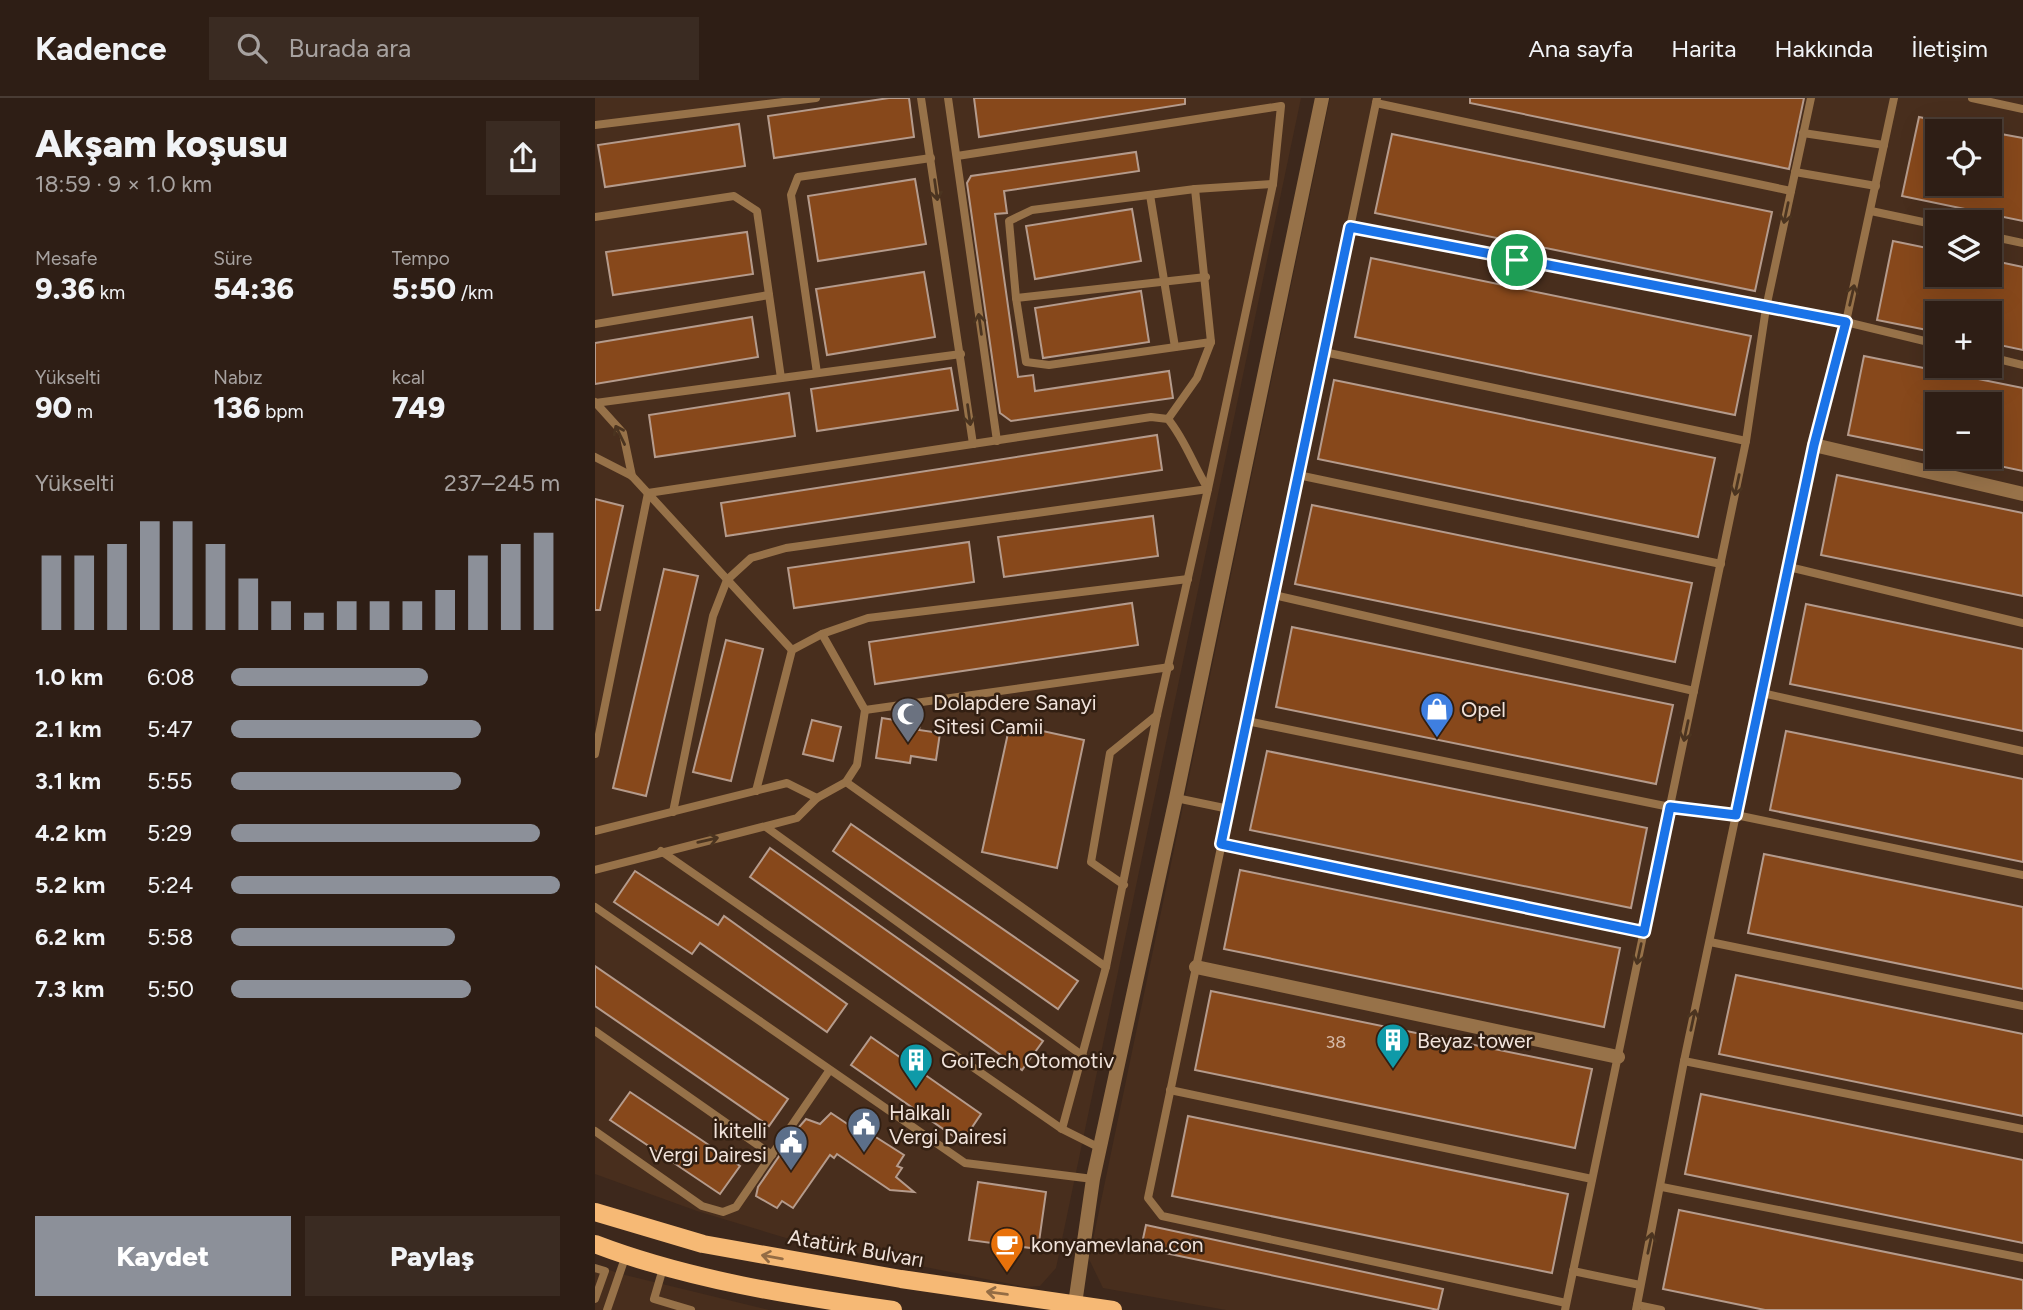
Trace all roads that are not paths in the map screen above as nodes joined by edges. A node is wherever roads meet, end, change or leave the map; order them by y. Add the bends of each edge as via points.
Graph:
1 (815, 98) edge
2 (921, 98) edge
3 (948, 98) edge
4 (1322, 98) edge
5 (1811, 98) edge
6 (1894, 98) edge
7 (1972, 98) edge
8 (1377, 101) edge
9 (1282, 102) edge
10 (2023, 109) edge
11 (595, 125) edge
12 (1803, 133) junction
13 (1885, 145) junction
14 (957, 156) junction
15 (931, 158) junction
16 (1795, 172) junction
17 (1273, 184) junction
18 (1876, 186) junction
19 (1195, 189) junction
20 (1791, 191) junction
21 (1150, 195) junction
22 (1871, 211) junction
23 (595, 217) edge
24 (1925, 222) edge
25 (1350, 227) junction
26 (2002, 239) edge
27 (2023, 243) edge
28 (1206, 277) junction
29 (1164, 282) junction
30 (769, 295) junction
31 (1016, 298) junction
32 (1766, 308) junction
33 (1846, 322) junction
34 (595, 324) edge
35 (1925, 341) edge
36 (1211, 342) junction
37 (1175, 347) junction
38 (1324, 352) junction
39 (961, 354) junction
40 (2002, 360) edge
41 (2023, 365) edge
42 (817, 373) junction
43 (781, 378) junction
44 (595, 403) edge
45 (1168, 419) junction
46 (997, 440) junction
47 (1746, 441) junction
48 (973, 444) junction
49 (1814, 445) junction
50 (595, 457) edge
51 (1298, 475) junction
52 (632, 476) junction
53 (1208, 489) junction
54 (648, 493) junction
55 (2023, 494) edge
56 (1721, 564) junction
57 (1789, 567) junction
58 (1188, 579) junction
59 (727, 580) junction
60 (1274, 595) junction
61 (2023, 623) edge
62 (822, 634) junction
63 (792, 650) junction
64 (1170, 667) junction
65 (1694, 691) junction
66 (1762, 693) junction
67 (865, 710) junction
68 (1157, 715) junction
69 (1247, 720) junction
70 (2023, 751) edge
71 (595, 754) edge
72 (846, 782) junction
73 (756, 791) junction
74 (817, 798) junction
75 (1176, 798) junction
76 (1670, 807) junction
77 (1229, 809) junction
78 (673, 811) junction
79 (1736, 815) junction
80 (766, 827) junction
81 (595, 831) edge
82 (1221, 844) junction
83 (661, 851) junction
84 (595, 870) edge
85 (2023, 875) edge
86 (1124, 885) junction
87 (595, 907) edge
88 (1644, 932) junction
89 (1710, 942) junction
90 (1107, 967) junction
91 (1196, 967) junction
92 (2023, 1006) edge
93 (595, 1031) edge
94 (1083, 1056) junction
95 (1618, 1057) junction
96 (1684, 1061) junction
97 (829, 1071) junction
98 (1170, 1090) junction
99 (1062, 1129) junction
100 (2023, 1129) edge
101 (595, 1132) edge
102 (1100, 1148) junction
103 (772, 1155) junction
104 (1093, 1178) junction
105 (1592, 1179) junction
106 (1662, 1187) junction
107 (595, 1212) edge
108 (595, 1244) edge
109 (626, 1255) junction
110 (2023, 1258) edge
111 (664, 1265) junction
112 (595, 1268) edge
113 (1573, 1271) junction
114 (1640, 1285) junction
115 (595, 1299) edge
116 (1075, 1304) junction
117 (1566, 1307) edge
118 (1636, 1307) edge
119 (607, 1310) edge
120 (691, 1310) edge
121 (893, 1310) edge
122 (1113, 1310) edge
123 (1661, 1310) edge

1 - 11 lane
2 - 15 lane
3 - 14 lane
4 - 75 street
5 - 12 lane
6 - 13 lane
7 - 10 lane
8 - 20 lane
8 - 25 lane
9 - 14 lane
9 - 17 lane
12 - 13 lane
12 - 16 lane
13 - 18 lane
46 -> 14 lane
15 -> 39 lane
15 - 42 lane via 798,177 791,195
16 - 18 lane
16 - 20 lane
17 - 19 lane
17 - 53 lane
18 - 22 lane
19 - 21 lane
19 - 28 lane
20 -> 32 lane
21 - 29 lane
21 - 31 lane via 1032,210 1009,221
22 - 24 lane
33 -> 22 lane
23 - 30 lane via 734,196 757,211
25 - 32 lane
25 - 38 lane
26 - 27 lane
28 - 29 lane
28 - 36 lane
29 - 31 lane
29 - 37 lane
30 - 34 lane
30 - 43 lane
31 - 37 lane via 1027,362 1049,365
32 - 33 lane
32 - 47 lane
33 - 35 lane
33 - 49 lane
36 - 37 lane
36 - 45 lane via 1198,377
38 - 47 lane
38 - 51 lane
39 - 42 lane
39 -> 48 lane
40 - 41 lane
42 - 43 lane
43 - 44 lane
52 -> 44 lane via 622,433
45 - 46 lane via 1151,417
45 - 53 lane via 1185,440 1189,459
46 - 48 lane
47 -> 56 lane
48 - 54 lane
49 - 55 street
49 - 57 lane
50 - 52 lane
51 - 56 lane
51 - 60 lane
52 - 54 lane
53 - 58 lane
53 - 59 lane via 786,548 751,558
54 - 59 lane
54 - 71 lane
56 - 65 lane
57 - 61 lane
57 - 66 lane
58 - 62 lane via 868,618
58 - 64 lane
59 - 63 lane
59 - 78 lane via 713,616
60 - 65 lane
60 - 69 lane
62 - 63 lane
62 - 67 lane
63 - 73 lane
64 - 67 lane
64 - 68 lane
65 -> 76 lane
66 - 70 lane
66 - 79 lane
67 - 72 lane via 857,765
68 - 86 lane
68 - 86 lane via 1110,753 1091,862
69 - 76 lane
69 - 77 lane
72 - 74 lane
72 - 90 lane
73 - 74 lane via 787,783
73 - 78 lane
74 - 80 lane via 797,818
75 - 77 lane
75 - 102 street
76 - 79 lane
76 - 88 lane
77 - 82 lane
78 - 81 lane
79 - 85 lane
79 - 89 lane
83 -> 80 lane
80 - 94 lane
82 - 88 lane
82 - 91 lane
83 - 84 lane
83 - 99 lane
86 - 90 lane
87 - 97 lane
88 -> 95 lane
89 - 92 lane
96 -> 89 lane
90 - 94 lane
91 - 95 street
91 - 98 lane
93 - 103 lane
94 - 99 lane
95 - 105 lane
96 - 100 lane
96 - 106 lane
97 - 103 lane
97 - 104 lane via 965,1163
98 - 105 lane
98 - 117 lane via 1148,1198 1161,1216
99 - 102 lane
101 - 103 lane via 702,1206 723,1212 736,1207
102 - 104 street
104 - 116 street
105 - 113 lane
106 - 110 lane
114 -> 106 lane
116 -> 107 main road, Atatürk Bulvarı via 703,1244
108 - 109 main road
109 - 111 main road
109 - 119 lane
111 - 120 lane via 654,1299
111 - 121 main road via 814,1299
112 - 115 lane via 605,1271
113 - 114 lane
113 - 117 lane
114 - 118 lane
116 - 122 main road, Atatürk Bulvarı
118 - 123 lane

